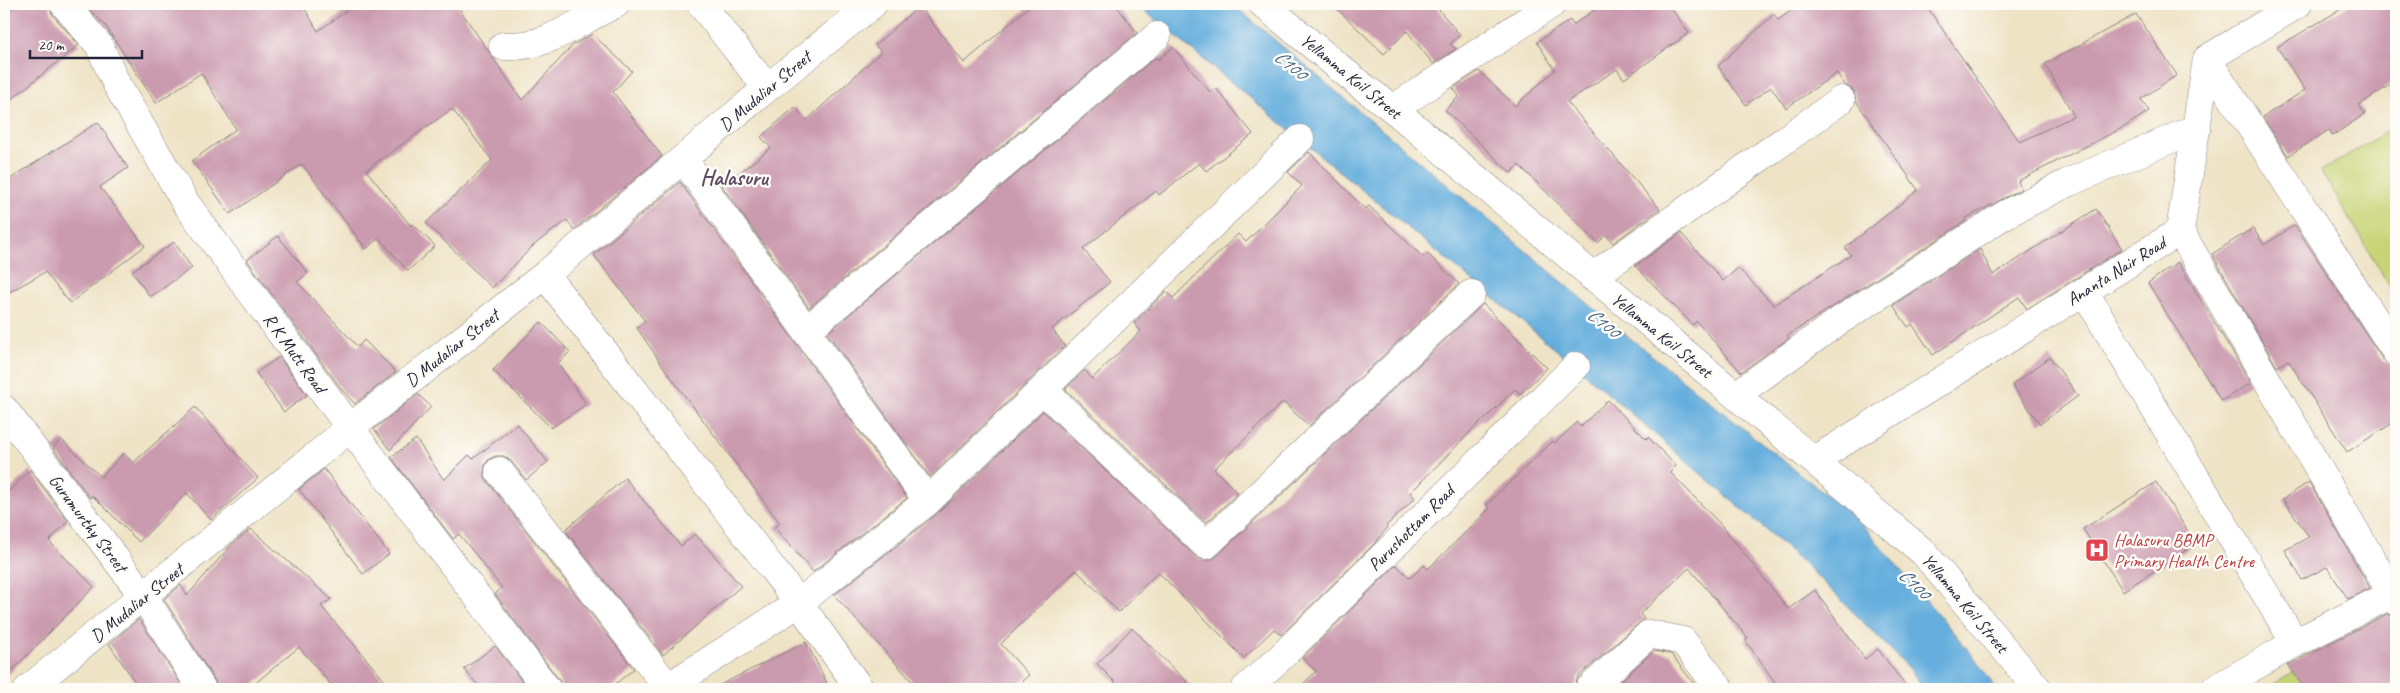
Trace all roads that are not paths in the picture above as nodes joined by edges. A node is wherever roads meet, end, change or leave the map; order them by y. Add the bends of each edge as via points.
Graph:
1 (64, 4) edge
2 (616, 4) edge
3 (701, 4) edge
4 (873, 4) edge
5 (1263, 4) edge
6 (1552, 4) edge
7 (2298, 4) edge
8 (1157, 36) dead end
9 (503, 46) dead end
10 (2208, 59) junction
11 (767, 88) junction
12 (1841, 100) dead end
13 (1393, 109) junction
14 (2197, 128) junction
15 (1300, 139) dead end
16 (684, 160) junction
17 (2180, 231) junction
18 (545, 274) junction
19 (1592, 277) junction
20 (2084, 291) junction
21 (1471, 294) dead end
22 (806, 331) junction
23 (2396, 352) edge
24 (1576, 366) dead end
25 (1043, 390) junction
26 (1736, 395) junction
27 (4, 409) edge
28 (350, 428) junction
29 (1815, 460) junction
30 (499, 471) dead end
31 (928, 501) junction
32 (144, 597) junction
33 (2394, 597) edge
34 (799, 603) junction
35 (2295, 643) junction
36 (667, 688) edge
37 (28, 689) edge
38 (202, 689) edge
39 (547, 689) edge
40 (860, 689) edge
41 (1245, 689) edge
42 (1589, 689) edge
43 (1720, 689) edge
44 (2038, 689) edge
45 (2215, 689) edge

1 - 28 street, R K Mutt Road via 99,45 117,85 185,202
2 - 9 street via 542,42 523,47
3 - 11 street
4 - 11 street, D Mudaliar Street
5 - 13 street, Yellamma Koil Street
6 - 13 street
7 - 10 street
8 - 22 street
10 - 14 street, Ananta Nair Road
10 - 23 street
11 - 16 street, D Mudaliar Street
12 - 19 street
13 - 19 street, Yellamma Koil Street
14 - 17 street, Ananta Nair Road
14 - 26 street via 2067,183 2006,214 1840,321
15 - 25 street
16 - 18 street, D Mudaliar Street
16 - 22 street
17 - 20 street, Ananta Nair Road
17 - 33 street
18 - 28 street, D Mudaliar Street
18 - 34 street
19 - 26 street, Yellamma Koil Street
20 - 29 street, Ananta Nair Road
20 - 35 street
21 - 25 street via 1206,545
22 - 31 street
24 - 41 street, Purushottam Road
25 - 31 street
26 - 29 street, Yellamma Koil Street
27 - 32 street, Gurumurthy Street
28 - 32 street, D Mudaliar Street
28 - 39 street, R K Mutt Road
29 - 44 street, Yellamma Koil Street via 1923,552
30 - 36 street
31 - 34 street
32 - 37 street, D Mudaliar Street
32 - 38 street, Gurumurthy Street
33 - 35 street
34 - 36 street
34 - 40 street
35 - 45 street
42 - 43 street via 1650,634 1682,641

